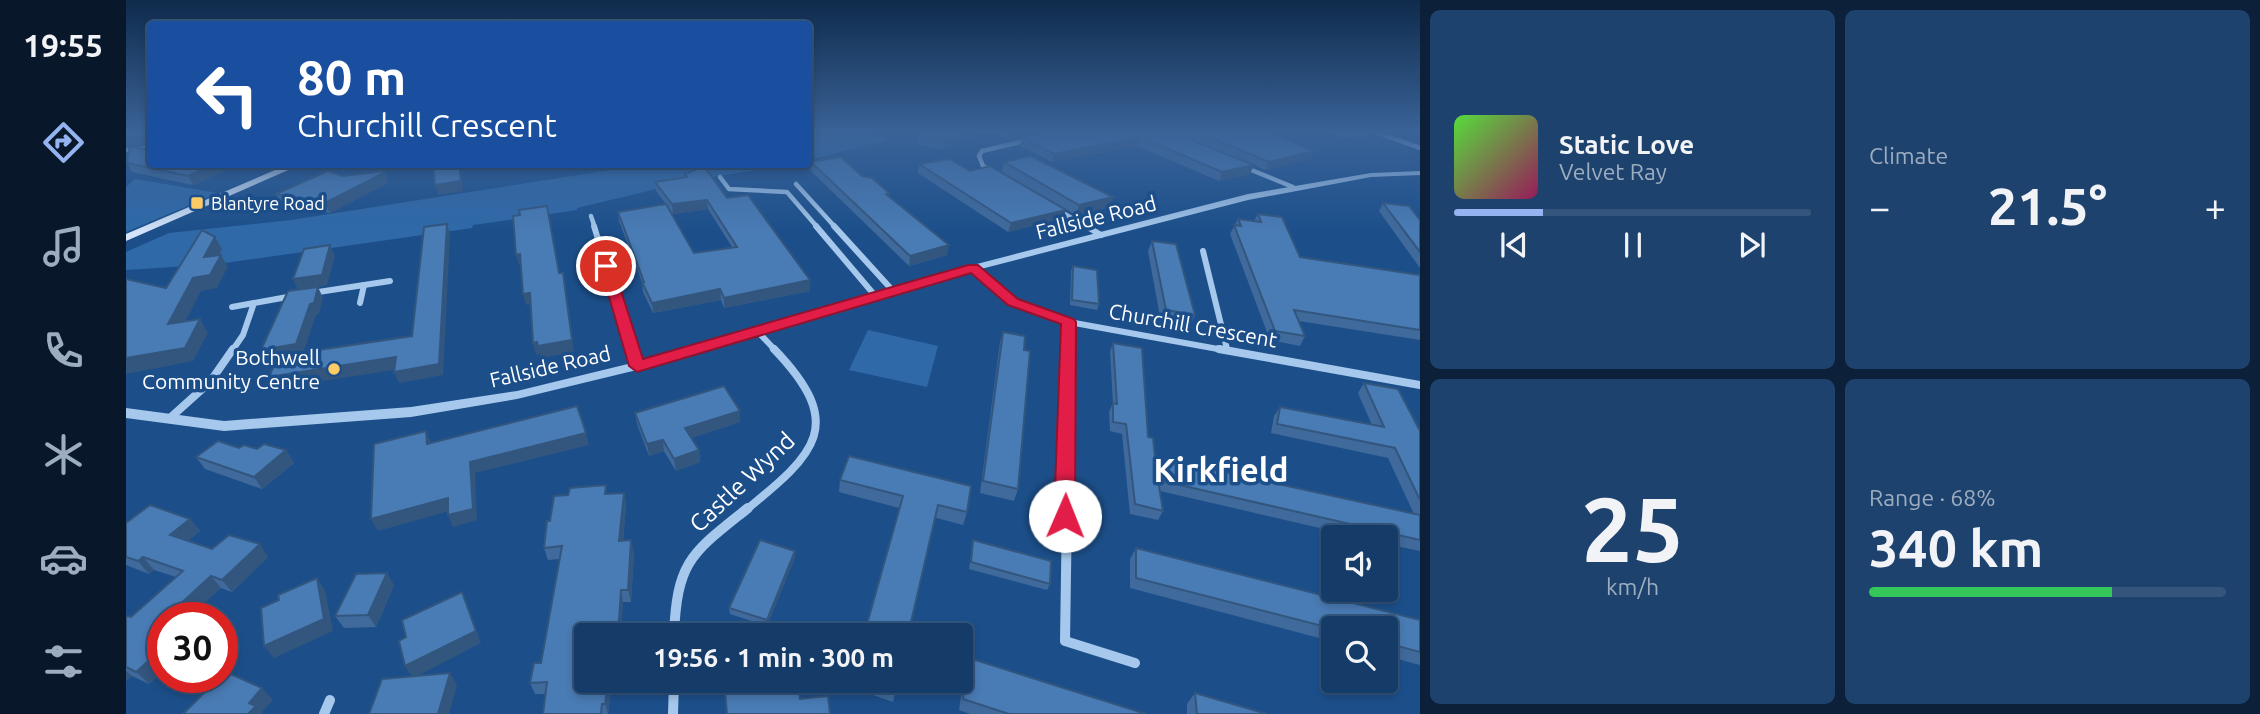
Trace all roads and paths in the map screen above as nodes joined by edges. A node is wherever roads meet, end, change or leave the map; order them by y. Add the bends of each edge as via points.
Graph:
1 (982, 165) edge
2 (1241, 165) edge
3 (289, 168) edge
4 (994, 173) edge
5 (1420, 173) edge
6 (720, 177) dead end
7 (796, 184) dead end
8 (1293, 187) junction
9 (1054, 208) edge
10 (591, 216) dead end
11 (1101, 235) junction
12 (126, 238) edge
13 (1203, 251) dead end
14 (973, 268) junction
15 (390, 281) dead end
16 (364, 285) junction
17 (894, 292) junction
18 (877, 298) junction
19 (254, 303) junction
20 (360, 303) dead end
21 (232, 307) dead end
22 (1069, 322) junction
23 (760, 333) junction
24 (1227, 349) junction
25 (637, 366) junction
26 (1420, 385) edge
27 (126, 413) edge
28 (170, 418) junction
29 (674, 623) edge
30 (1135, 663) dead end
31 (674, 693) edge
32 (330, 700) dead end
33 (324, 714) edge
34 (673, 714) edge

1 - 4 street
2 - 8 street
3 - 12 main road
5 - 8 street, Fallside Road
6 - 18 street via 729,189 788,192
7 - 17 street
8 - 11 street, Fallside Road
9 - 11 street
10 - 25 street
11 - 14 street, Fallside Road
13 - 24 street
14 - 17 street, Fallside Road
14 - 22 street, Churchill Crescent via 1013,302
15 - 16 street
16 - 19 street
16 - 20 street
17 - 18 street, Fallside Road
18 - 23 street, Fallside Road
19 - 21 street
19 - 28 street via 243,335 210,382
22 - 24 street, Churchill Crescent
22 - 30 street via 1065,641
23 - 25 street, Fallside Road
23 - 29 street, Castle Wynd via 811,392 818,409 819,432 811,450 777,484 710,537 683,572
24 - 26 street, Churchill Crescent
25 - 28 street, Fallside Road via 517,395 411,412 224,426
27 - 28 street, Fallside Road
31 - 34 street
32 - 33 street

